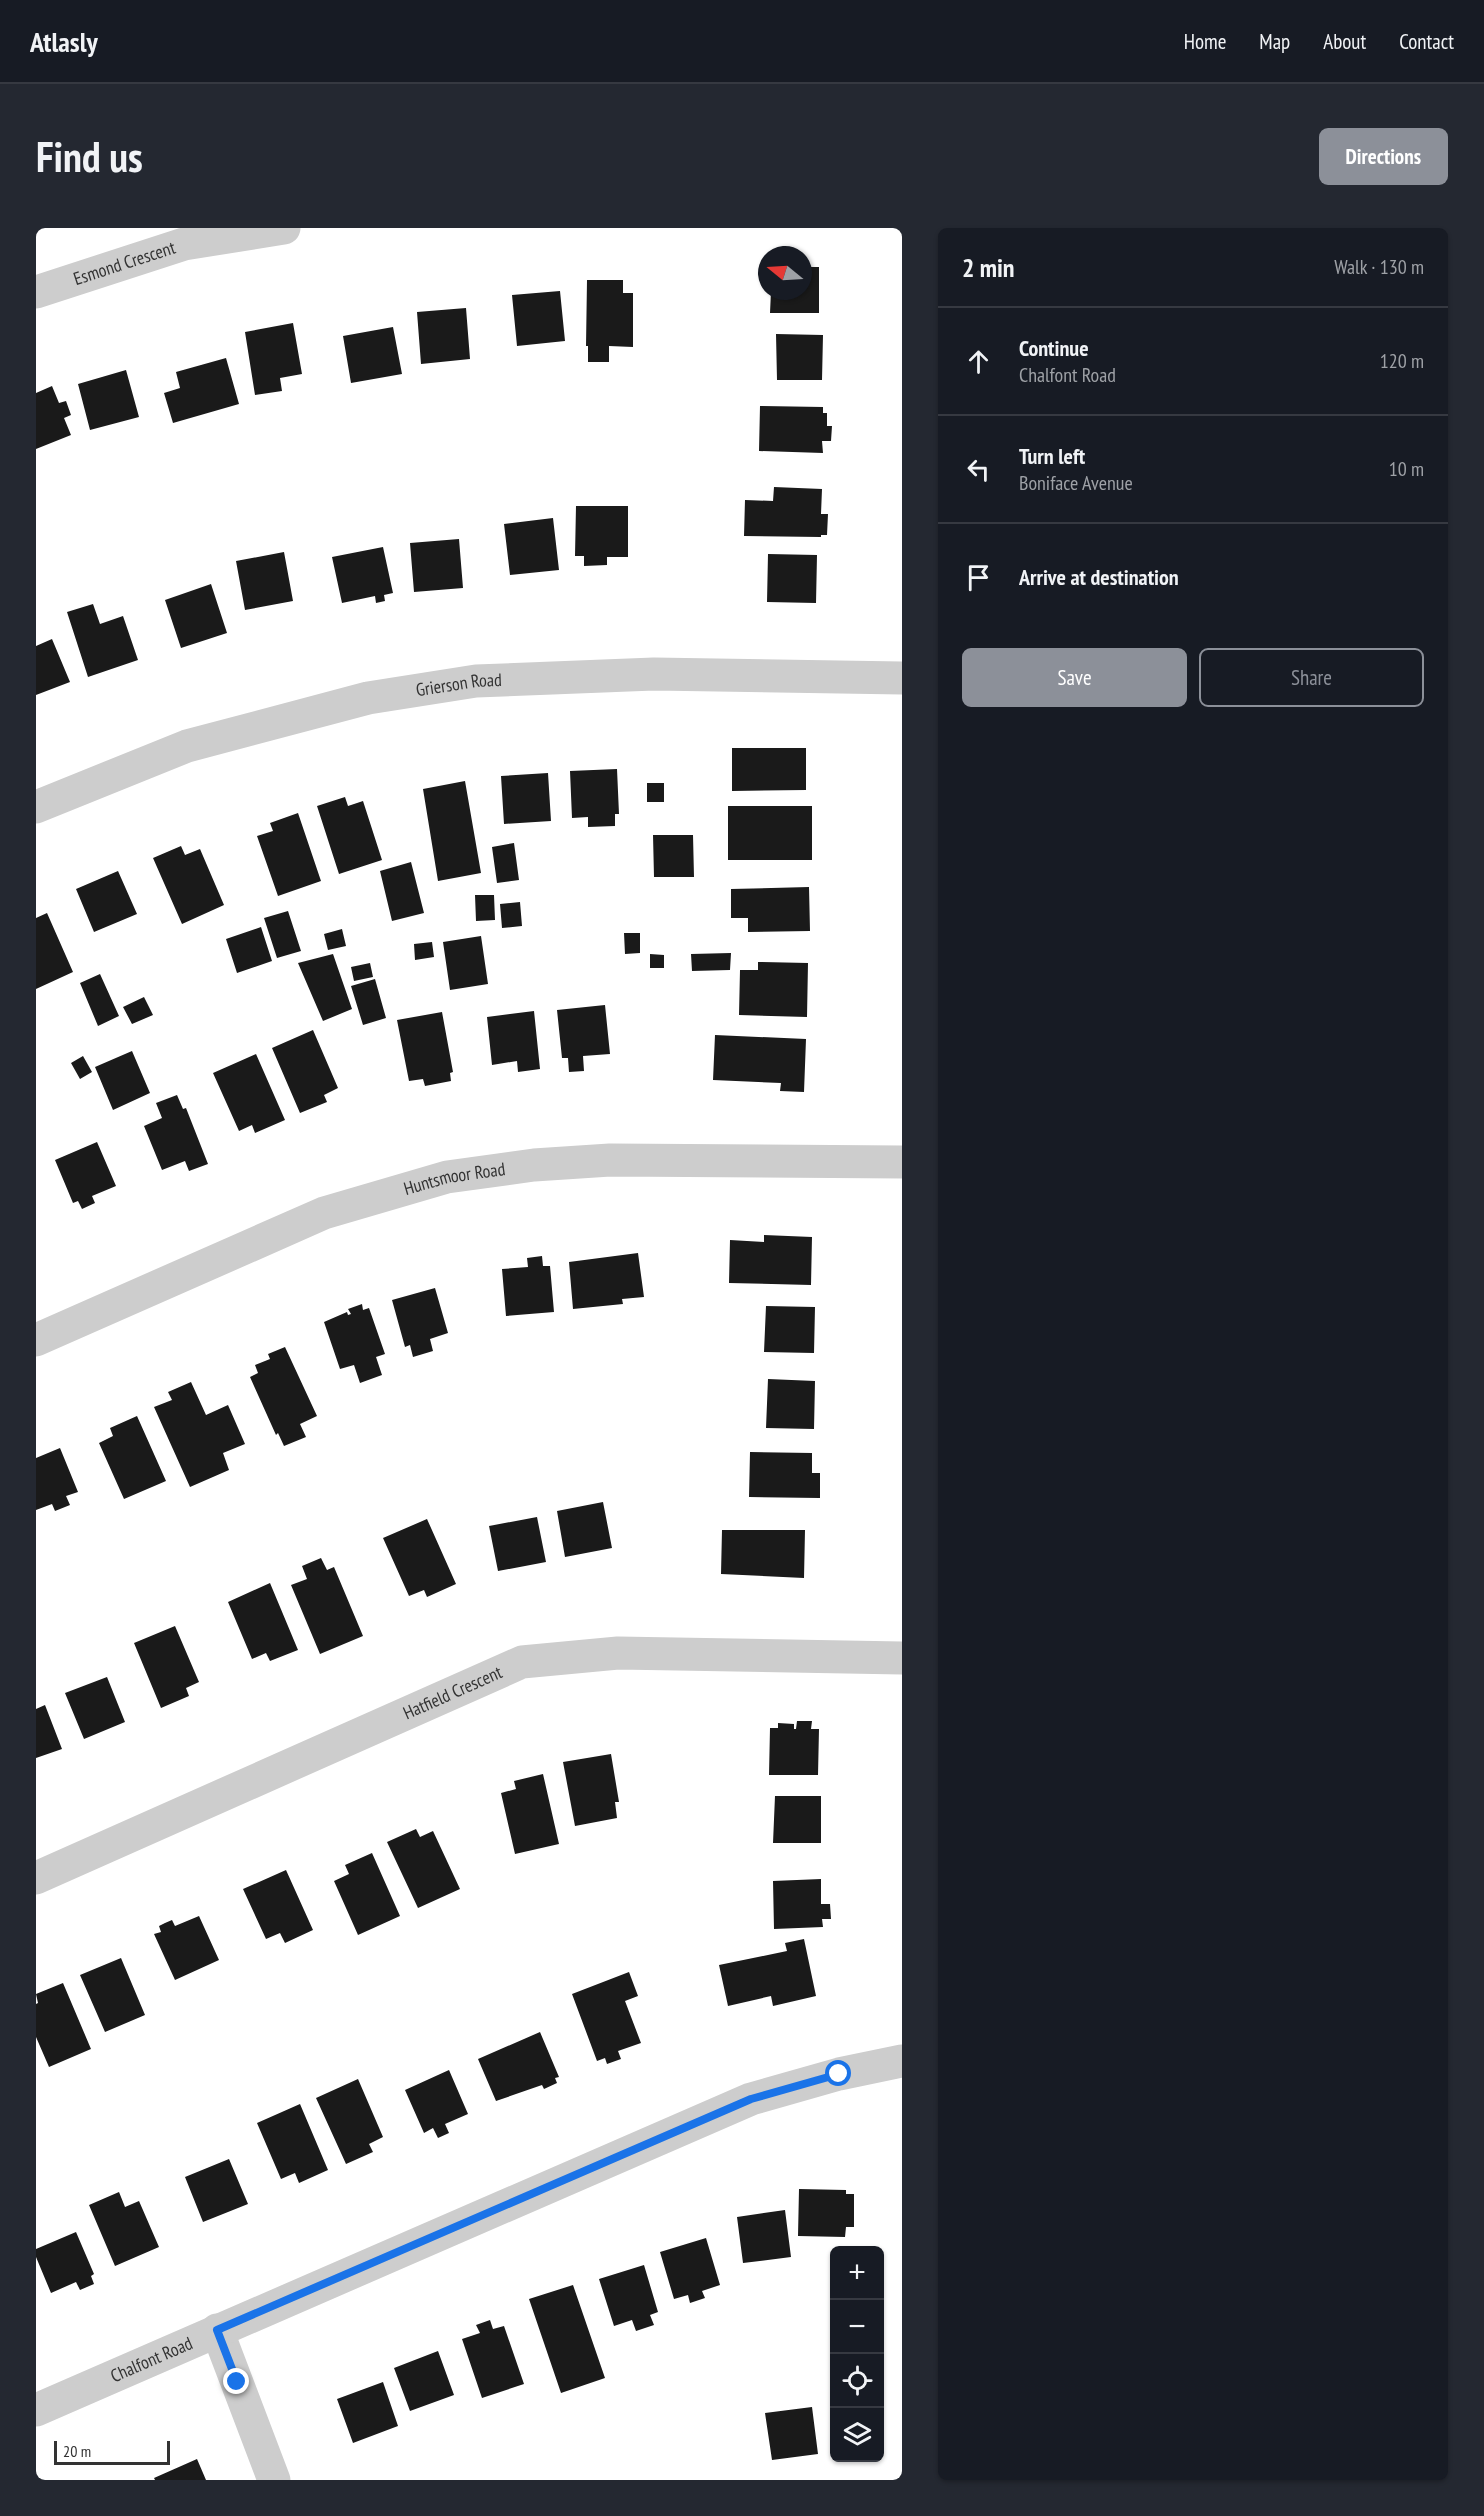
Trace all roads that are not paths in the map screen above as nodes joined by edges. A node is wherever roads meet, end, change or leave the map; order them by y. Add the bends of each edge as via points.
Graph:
1 (284, 228) edge
2 (36, 292) edge
3 (902, 678) edge
4 (36, 807) edge
5 (902, 1162) edge
6 (36, 1340) edge
7 (902, 1658) edge
8 (36, 1878) edge
9 (902, 2061) edge
10 (217, 2330) junction
11 (36, 2410) edge
12 (274, 2480) edge

1 - 2 street, Esmond Crescent via 184,244
3 - 4 street, Grierson Road via 654,674 476,681 368,698 187,746
5 - 6 street, Huntsmoor Road via 610,1160 447,1177 324,1214
7 - 8 street, Hatfield Crescent via 618,1653 522,1662
9 - 10 street, Chalfont Road via 751,2099
10 - 11 street, Chalfont Road
10 - 12 street

